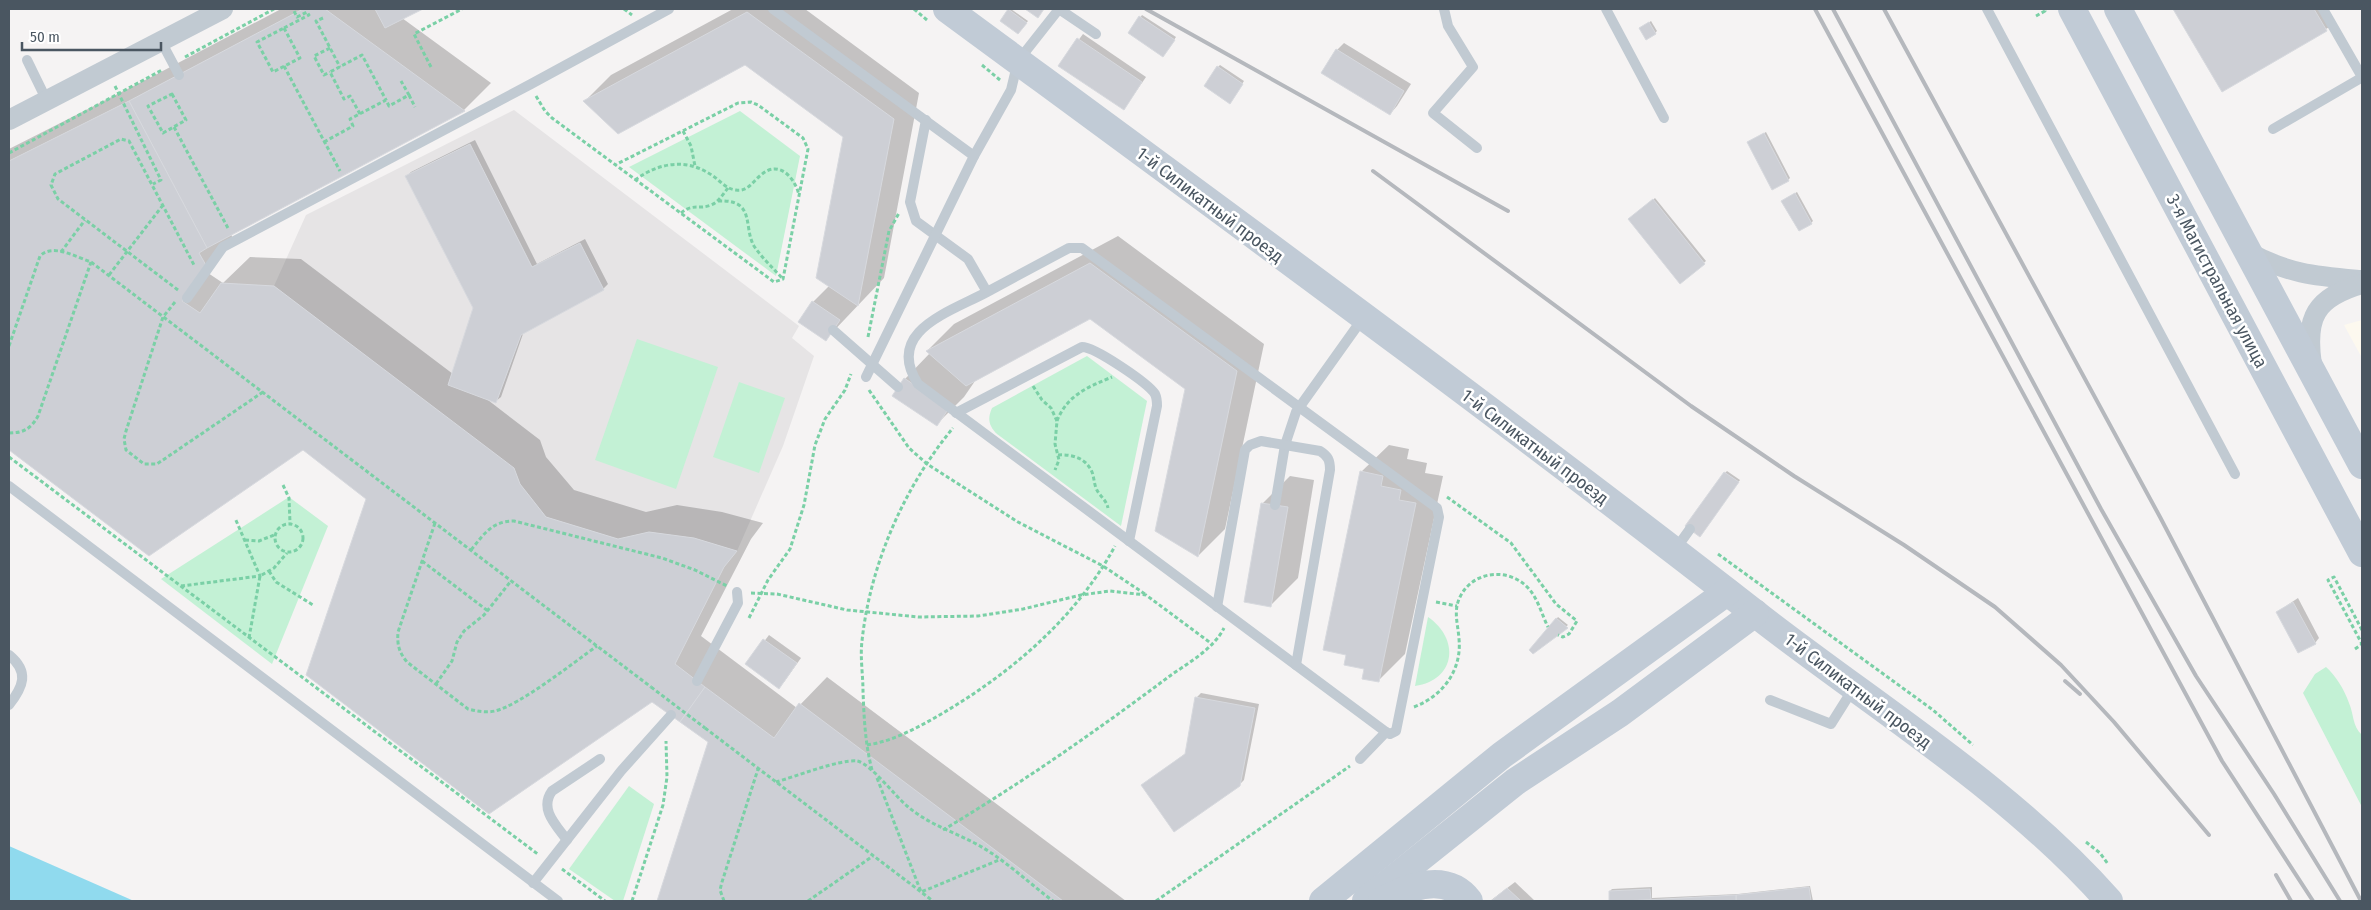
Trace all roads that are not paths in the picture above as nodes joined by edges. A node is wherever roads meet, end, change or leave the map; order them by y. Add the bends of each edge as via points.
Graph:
1 (223, 9) edge
2 (669, 9) edge
3 (773, 9) edge
4 (947, 9) edge
5 (1444, 9) edge
6 (1606, 9) edge
7 (1987, 9) edge
8 (2072, 9) edge
9 (2118, 9) edge
10 (2324, 9) edge
11 (1096, 34) dead end
12 (161, 42) junction
13 (27, 60) dead end
14 (1018, 61) junction
15 (179, 75) dead end
16 (2362, 77) edge
17 (47, 101) junction
18 (1664, 118) dead end
19 (9, 120) edge
20 (926, 120) junction
21 (2273, 129) dead end
22 (1477, 148) dead end
23 (974, 156) junction
24 (936, 235) junction
25 (2248, 252) junction
26 (2362, 282) edge
27 (987, 292) junction
28 (184, 296) road end
29 (1363, 318) junction
30 (833, 330) dead end
31 (868, 361) junction
32 (2314, 375) junction
33 (866, 377) dead end
34 (898, 387) dead end
35 (1298, 408) junction
36 (959, 415) junction
37 (1285, 445) junction
38 (2362, 465) edge
39 (2235, 474) dead end
40 (9, 486) edge
41 (1275, 505) dead end
42 (1125, 538) junction
43 (2362, 553) edge
44 (1727, 592) junction
45 (737, 594) road end
46 (1217, 607) junction
47 (1755, 614) junction
48 (9, 655) edge
49 (1296, 665) junction
50 (697, 681) dead end
51 (1853, 689) junction
52 (1770, 700) dead end
53 (9, 705) edge
54 (668, 719) road end
55 (1386, 732) junction
56 (600, 759) dead end
57 (1360, 759) road end
58 (567, 840) junction
59 (533, 883) junction
60 (558, 901) edge
61 (1323, 901) edge
62 (1366, 901) edge
63 (1382, 901) edge
64 (1469, 901) edge
65 (2109, 901) edge

1 - 12 street
2 - 28 lane via 223,248
3 - 20 lane
4 - 14 street, 1-й Силикатный проезд
5 - 22 lane via 1448,26 1473,67 1433,113
6 - 18 lane
7 - 39 lane
8 - 43 street, 3-я Магистральная улица
9 - 25 street
10 - 16 lane
11 - 14 lane via 1059,9
12 - 15 lane
12 - 17 street
13 - 17 lane
14 - 23 lane via 1011,90
14 - 29 street, 1-й Силикатный проезд
16 - 21 lane
17 - 19 street
20 - 23 lane
20 - 24 lane via 910,202 916,221
23 - 24 lane
24 - 27 lane via 968,259
24 - 31 lane
25 - 26 street via 2296,273
25 - 32 street
26 - 32 street via 2342,290 2316,310 2310,346
27 - 35 lane via 1069,248 1082,248
27 - 36 lane via 927,324 917,332 908,352 910,372 918,384
29 - 35 lane
29 - 44 street, 1-й Силикатный проезд via 1682,540
30 - 31 lane
31 - 33 lane
31 - 34 lane
32 - 38 street
35 - 37 lane
35 - 55 lane via 1437,508 1439,518 1402,708 1396,731
36 - 42 lane
36 - 42 lane via 1082,347 1100,352 1151,390 1157,399
37 - 41 lane
37 - 46 lane via 1261,441 1245,450
37 - 49 lane via 1320,451 1330,462
40 - 59 lane
42 - 46 lane
44 - 47 street, 1-й Силикатный проезд
44 - 61 street via 1502,755
45 - 50 lane via 738,603
46 - 49 lane
47 - 51 street, 1-й Силикатный проезд
47 - 62 street via 1620,713 1514,782
48 - 53 lane via 17,662 22,681 20,692
49 - 55 lane
51 - 52 lane via 1832,724
51 - 65 street, 1-й Силикатный проезд via 1963,769 2026,821 2089,878
54 - 58 lane via 621,771
55 - 57 lane
56 - 58 lane via 548,798 548,812
58 - 59 lane
59 - 60 lane
63 - 64 street via 1415,886 1437,882 1464,894

